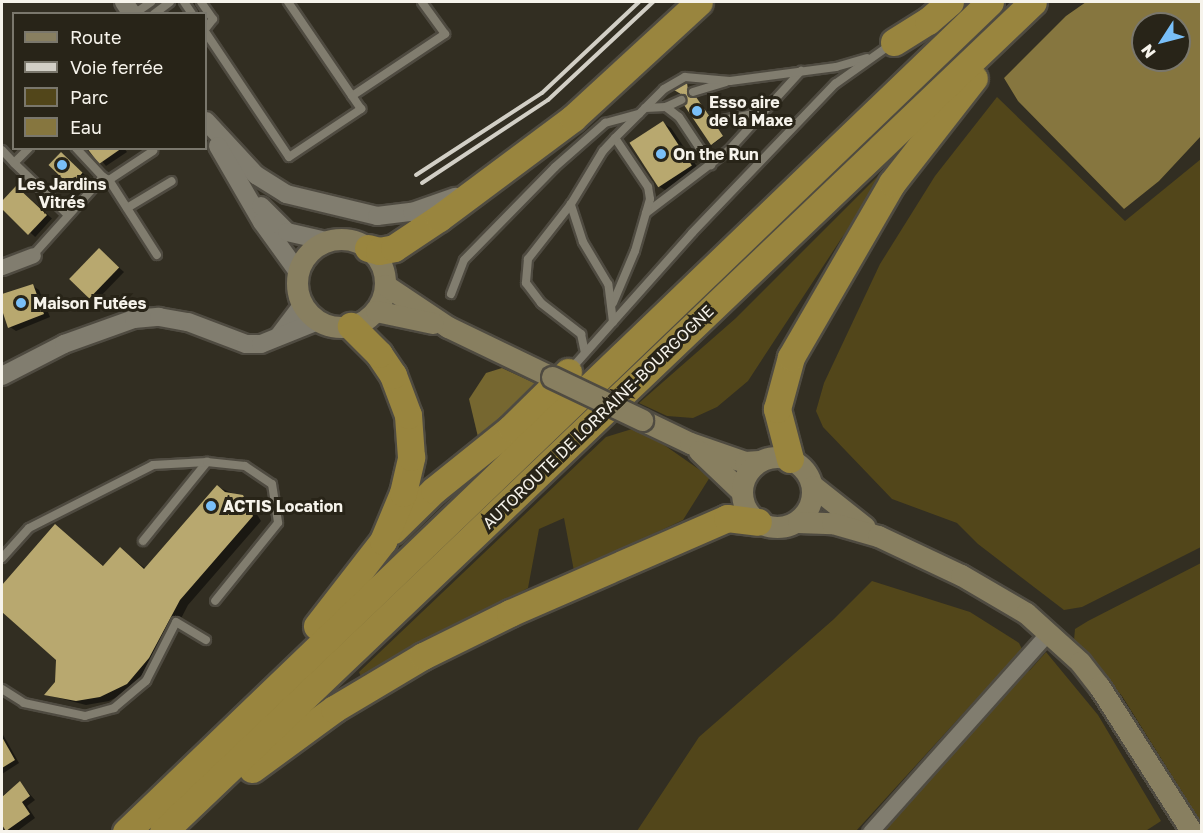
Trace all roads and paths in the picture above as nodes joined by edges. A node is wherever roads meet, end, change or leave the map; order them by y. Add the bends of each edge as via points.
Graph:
1 (151, 2) edge
2 (170, 2) edge
3 (201, 2) edge
4 (288, 2) edge
5 (422, 2) edge
6 (699, 2) edge
7 (950, 2) edge
8 (990, 2) edge
9 (1033, 2) edge
10 (136, 12) edge
11 (157, 12) edge
12 (1010, 23) junction
13 (207, 27) edge
14 (207, 35) edge
15 (894, 42) joint
16 (867, 58) junction
17 (801, 71) junction
18 (730, 81) junction
19 (693, 92) dead end
20 (352, 96) junction
21 (681, 100) dead end
22 (666, 107) junction
23 (642, 111) junction
24 (765, 111) junction
25 (713, 122) dead end
26 (207, 123) edge
27 (207, 129) edge
28 (701, 130) dead end
29 (692, 137) junction
30 (615, 138) junction
31 (2, 150) edge
32 (28, 150) edge
33 (78, 150) edge
34 (153, 151) dead end
35 (14, 163) junction
36 (711, 165) junction
37 (106, 179) junction
38 (172, 181) dead end
39 (476, 188) junction
40 (248, 193) junction
41 (571, 204) junction
42 (127, 208) junction
43 (646, 213) junction
44 (67, 214) junction
45 (325, 241) junction
46 (368, 248) junction
47 (33, 255) joint
48 (157, 255) dead end
49 (2, 267) edge
50 (298, 272) junction
51 (385, 285) junction
52 (451, 294) dead end
53 (613, 303) junction
54 (302, 305) junction
55 (376, 311) junction
56 (318, 321) junction
57 (613, 322) junction
58 (351, 326) junction
59 (448, 327) junction
60 (100, 331) junction
61 (278, 337) junction
62 (568, 368) junction
63 (2, 376) edge
64 (2, 387) edge
65 (690, 443) junction
66 (790, 459) junction
67 (759, 461) junction
68 (207, 462) junction
69 (813, 486) junction
70 (742, 492) junction
71 (758, 522) junction
72 (798, 522) junction
73 (878, 536) junction
74 (143, 541) dead end
75 (383, 542) junction
76 (2, 558) edge
77 (215, 601) dead end
78 (1049, 632) junction
79 (206, 640) dead end
80 (2, 689) edge
81 (245, 717) junction
82 (169, 826) edge
83 (126, 831) edge
84 (870, 831) edge
85 (1192, 831) edge

1 - 10 lane
2 - 11 lane
3 - 13 lane via 213,19
4 - 20 lane
5 - 20 lane via 445,34
6 - 39 highway via 582,111
7 - 15 highway
8 - 81 highway, AUTOROUTE DE LORRAINE-BOURGOGNE
9 - 12 highway, AUTOROUTE DE LORRAINE-BOURGOGNE
12 - 66 highway via 1004,45 930,130 892,183 791,357 777,409
12 - 82 highway, AUTOROUTE DE LORRAINE-BOURGOGNE
14 - 20 lane via 289,158 361,109
15 - 16 lane
16 - 17 lane
16 - 57 lane via 820,101
17 - 18 lane
17 - 24 lane
18 - 19 lane
18 - 23 lane via 685,77 664,89
21 - 22 lane
22 - 23 lane
22 - 29 lane via 679,117
23 - 30 lane
23 - 52 lane via 605,123 555,167 464,260
24 - 25 lane
24 - 36 lane
26 - 39 street via 269,186 286,195 351,213 376,216 412,212
27 - 40 street
28 - 29 lane
29 - 36 lane
30 - 41 lane
30 - 43 lane via 648,188
31 - 35 lane
32 - 35 lane
33 - 37 lane
34 - 37 lane
35 - 44 lane
36 - 43 lane
37 - 42 lane
37 - 44 lane
38 - 42 lane
39 - 46 highway via 405,243 385,251
40 - 45 street via 287,232
40 - 50 street via 262,222
41 - 53 lane via 575,223 608,284
41 - 62 lane via 528,259 526,282 541,303 581,334
42 - 48 lane
43 - 53 lane
44 - 47 lane via 48,243
45 - 46 main road via 347,239
45 - 50 main road via 308,254
46 - 51 main road via 381,265
47 - 49 street
50 - 54 main road
51 - 55 main road
51 - 59 main road
53 - 57 lane
54 - 56 main road
54 - 61 street
55 - 58 main road
55 - 59 main road
56 - 58 main road
56 - 61 street
57 - 62 lane
58 - 75 highway via 379,354 393,375 410,426 411,457 404,493
59 - 62 main road
60 - 61 street via 134,319 159,317 188,322 246,344
60 - 63 street
60 - 64 street via 73,351
62 - 65 main road, bridge via 642,420
62 - 75 highway
65 - 67 main road via 745,462
65 - 70 main road
66 - 67 main road via 780,456
66 - 69 main road via 801,465
67 - 70 main road via 744,480
68 - 74 lane
68 - 76 lane via 153,465 29,528
68 - 77 lane via 245,466 272,484 278,523
69 - 72 main road via 810,506
69 - 73 main road
70 - 71 main road via 749,514
71 - 72 main road via 778,528
71 - 82 highway via 727,518 510,613 423,656 334,709 209,804
72 - 73 main road via 832,523
73 - 78 main road via 1000,596
75 - 81 highway via 336,606 263,686
78 - 84 street
78 - 85 main road via 1080,662 1117,710
79 - 80 lane via 176,622 146,681 114,708 85,716 24,703
81 - 83 highway, AUTOROUTE DE LORRAINE-BOURGOGNE

